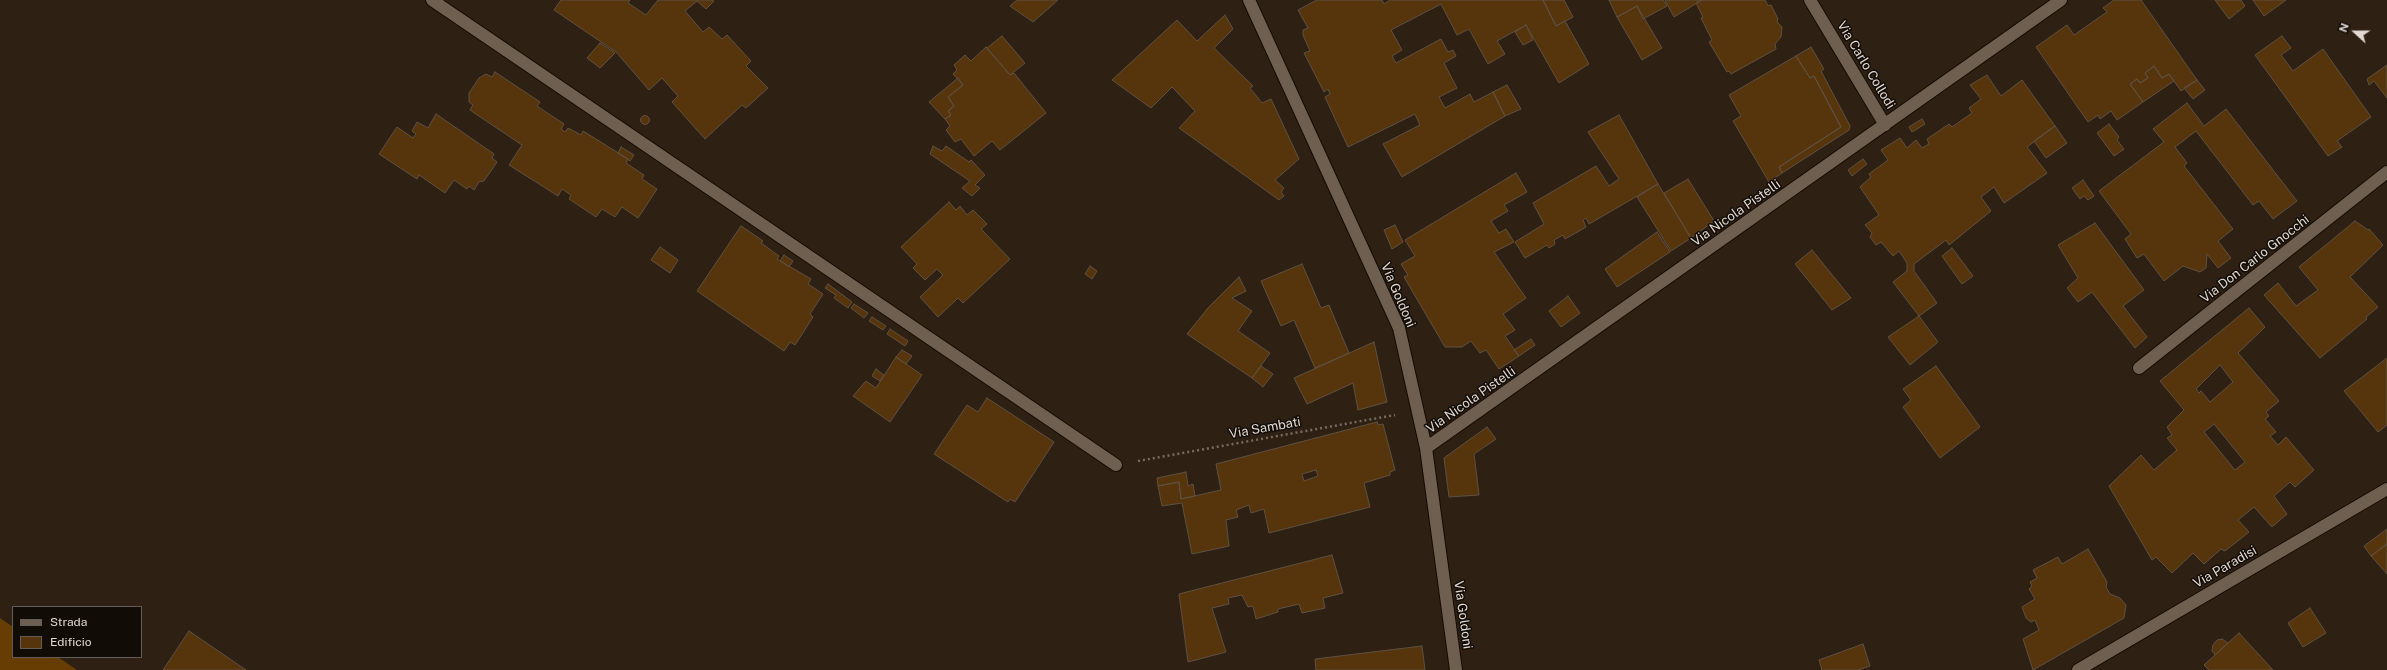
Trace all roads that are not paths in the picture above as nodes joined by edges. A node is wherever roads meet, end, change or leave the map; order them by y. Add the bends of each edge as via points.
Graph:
1 (432, 0) edge
2 (1810, 0) edge
3 (2061, 0) edge
4 (1254, 2) edge
5 (1885, 125) junction
6 (2387, 172) edge
7 (2139, 368) dead end
8 (1426, 448) junction
9 (1116, 465) road end
10 (2387, 489) edge
11 (1456, 670) edge
12 (2078, 670) edge

1 - 9 street
2 - 5 street, Via Carlo Collodi
3 - 5 street, Via Nicola Pistelli
4 - 8 street, Via Goldoni via 1399,328
5 - 8 street, Via Nicola Pistelli
6 - 7 street, Via Don Carlo Gnocchi
8 - 11 street, Via Goldoni
10 - 12 street, Via Paradisi

